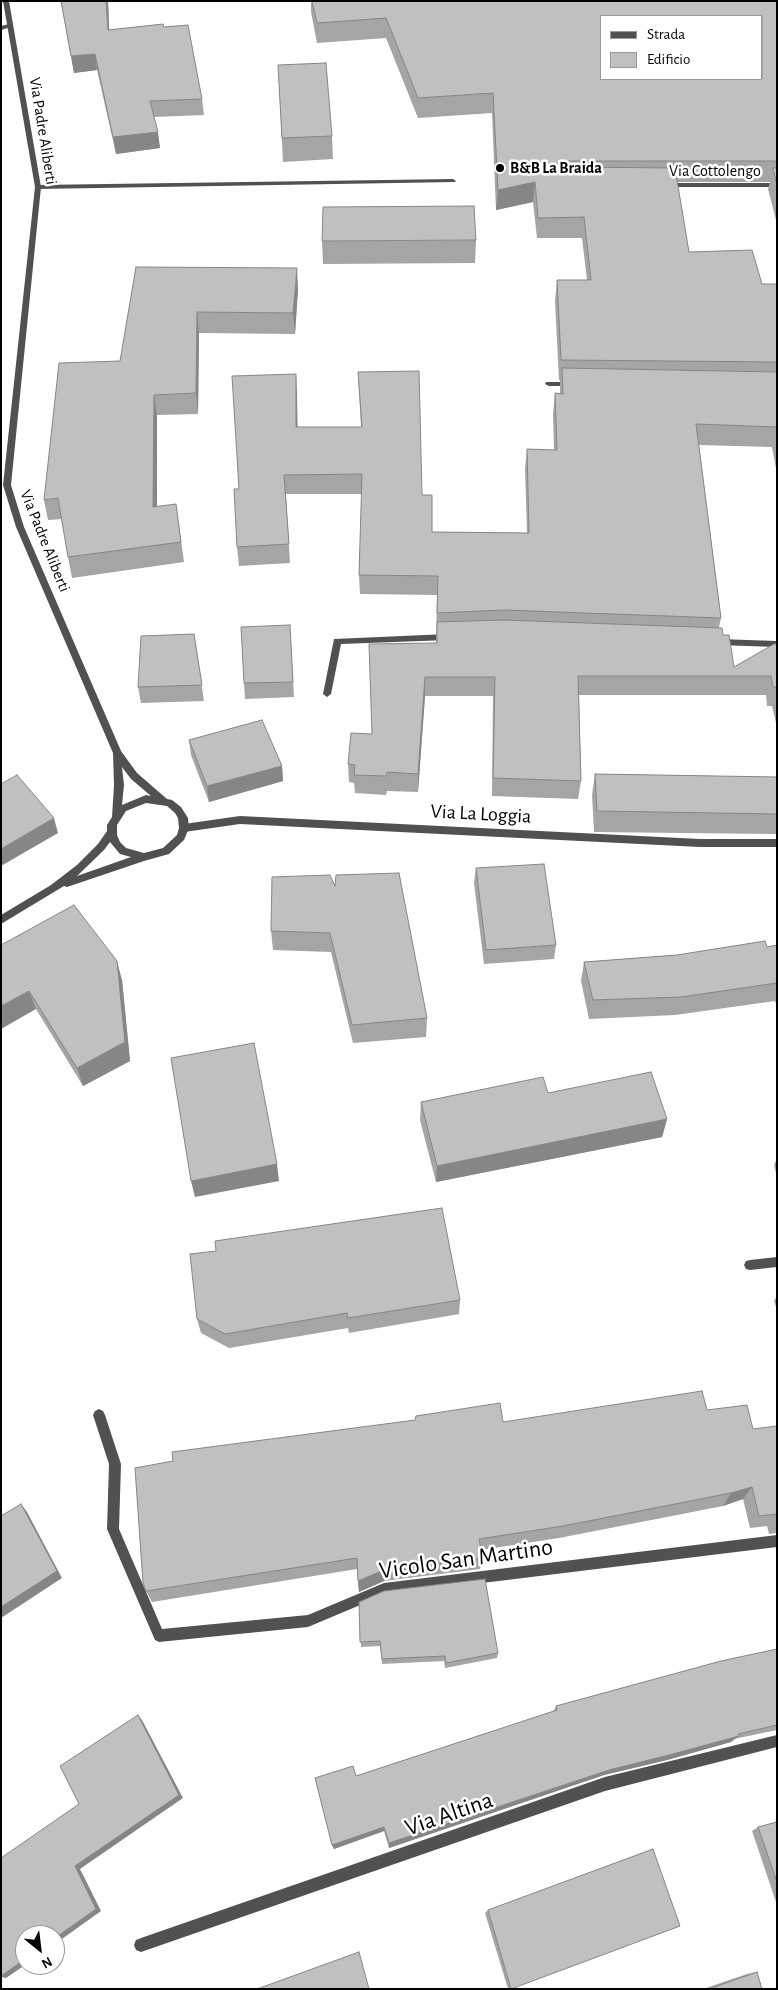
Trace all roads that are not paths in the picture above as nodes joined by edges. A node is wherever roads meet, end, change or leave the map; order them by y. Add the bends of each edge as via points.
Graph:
1 (6, 1) edge
2 (5, 27) edge
3 (453, 181) dead end
4 (660, 185) edge
5 (777, 185) edge
6 (38, 187) junction
7 (549, 384) dead end
8 (579, 384) edge
9 (4, 484) edge
10 (454, 636) edge
11 (711, 642) edge
12 (777, 644) edge
13 (327, 694) dead end
14 (117, 753) junction
15 (164, 802) junction
16 (116, 816) junction
17 (184, 828) junction
18 (112, 832) junction
19 (777, 842) edge
20 (144, 857) junction
21 (54, 888) junction
22 (1, 920) edge
23 (777, 1262) edge
24 (750, 1265) dead end
25 (99, 1415) dead end
26 (777, 1541) edge
27 (777, 1741) edge
28 (141, 1945) dead end

1 - 2 street, Via Padre Aliberti
2 - 6 street, Via Padre Aliberti via 24,97
3 - 6 street
4 - 5 street, Via Cottolengo
6 - 9 street, Via Padre Aliberti
7 - 8 street
9 - 14 street, Via Padre Aliberti
10 - 13 street via 337,641
11 - 12 street
14 - 15 street, Via Padre Aliberti via 134,776
14 - 16 street, Via Padre Aliberti via 119,785
15 - 16 street via 146,799 134,802
15 - 17 street via 178,810
16 - 18 street
17 - 19 street, Via La Loggia via 240,820 700,843
17 - 20 street via 182,837 166,851
18 - 20 street via 116,844 124,851
18 - 21 street via 91,858
20 - 21 street
21 - 22 street
23 - 24 street
25 - 26 street, Vicolo San Martino via 115,1464 113,1529 159,1636 308,1621 384,1589
27 - 28 street, Via Altina via 605,1784

